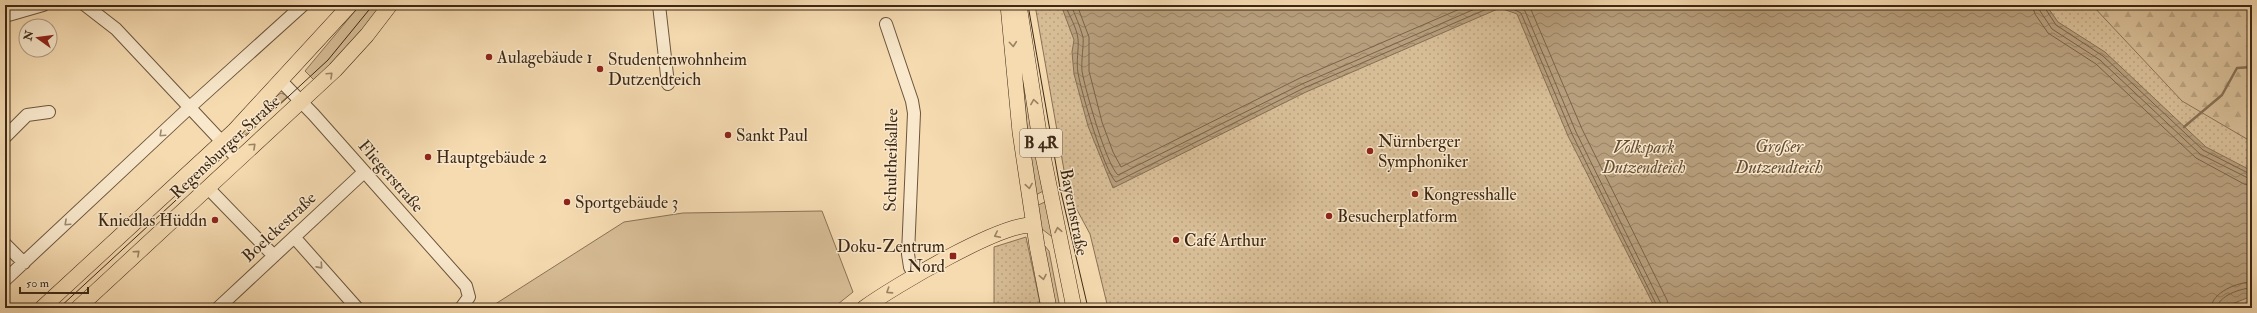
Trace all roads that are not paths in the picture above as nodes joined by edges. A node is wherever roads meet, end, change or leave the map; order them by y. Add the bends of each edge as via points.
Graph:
1 (43, 5) edge
2 (85, 5) edge
3 (303, 5) edge
4 (350, 5) edge
5 (390, 5) edge
6 (659, 5) edge
7 (1008, 5) edge
8 (1019, 5) edge
9 (5, 16) edge
10 (886, 24) dead end
11 (281, 82) junction
12 (668, 84) dead end
13 (301, 101) junction
14 (190, 106) junction
15 (49, 112) dead end
16 (5, 137) edge
17 (222, 142) junction
18 (238, 160) junction
19 (364, 172) junction
20 (208, 188) junction
21 (1034, 225) junction
22 (294, 237) junction
23 (5, 244) edge
24 (274, 256) junction
25 (24, 263) junction
26 (1066, 268) junction
27 (915, 276) junction
28 (5, 280) edge
29 (231, 304) edge
30 (42, 308) edge
31 (78, 308) edge
32 (218, 308) edge
33 (357, 308) edge
34 (460, 308) edge
35 (864, 308) edge
36 (1050, 308) edge
37 (1074, 308) edge

1 - 9 street
2 - 14 street via 116,29
3 - 14 street
4 - 11 main road, Regensburger Straße
13 -> 5 main road, Regensburger Straße via 355,49
6 - 12 street
7 -> 21 main road, B 4R via 1019,121
26 -> 8 main road, Bayernstraße / B 4R via 1041,146
10 - 27 street, Schultheißallee via 914,113 908,254 910,267
11 - 13 street, Fliegerstraße
11 - 17 main road, Regensburger Straße
18 -> 13 main road, Regensburger Straße
13 - 19 street, Fliegerstraße
14 - 17 street
14 -> 25 street
15 - 16 street via 27,115
17 - 18 street
17 - 30 main road, Regensburger Straße
18 - 20 main road, Regensburger Straße
19 - 22 street, Boelckestraße
19 - 34 street, Fliegerstraße via 466,286 469,297
20 - 24 street
31 -> 20 main road, Regensburger Straße
21 - 26 main road via 1050,243 1054,257
21 -> 27 main road via 1025,224 1008,230
21 -> 36 main road, B 4R
22 - 24 street, Boelckestraße
22 -> 33 street
23 - 25 street
24 - 29 street, Boelckestraße
25 - 28 street
26 - 37 main road, Bayernstraße / B 4R
27 -> 35 main road
29 - 32 street, Boelckestraße

